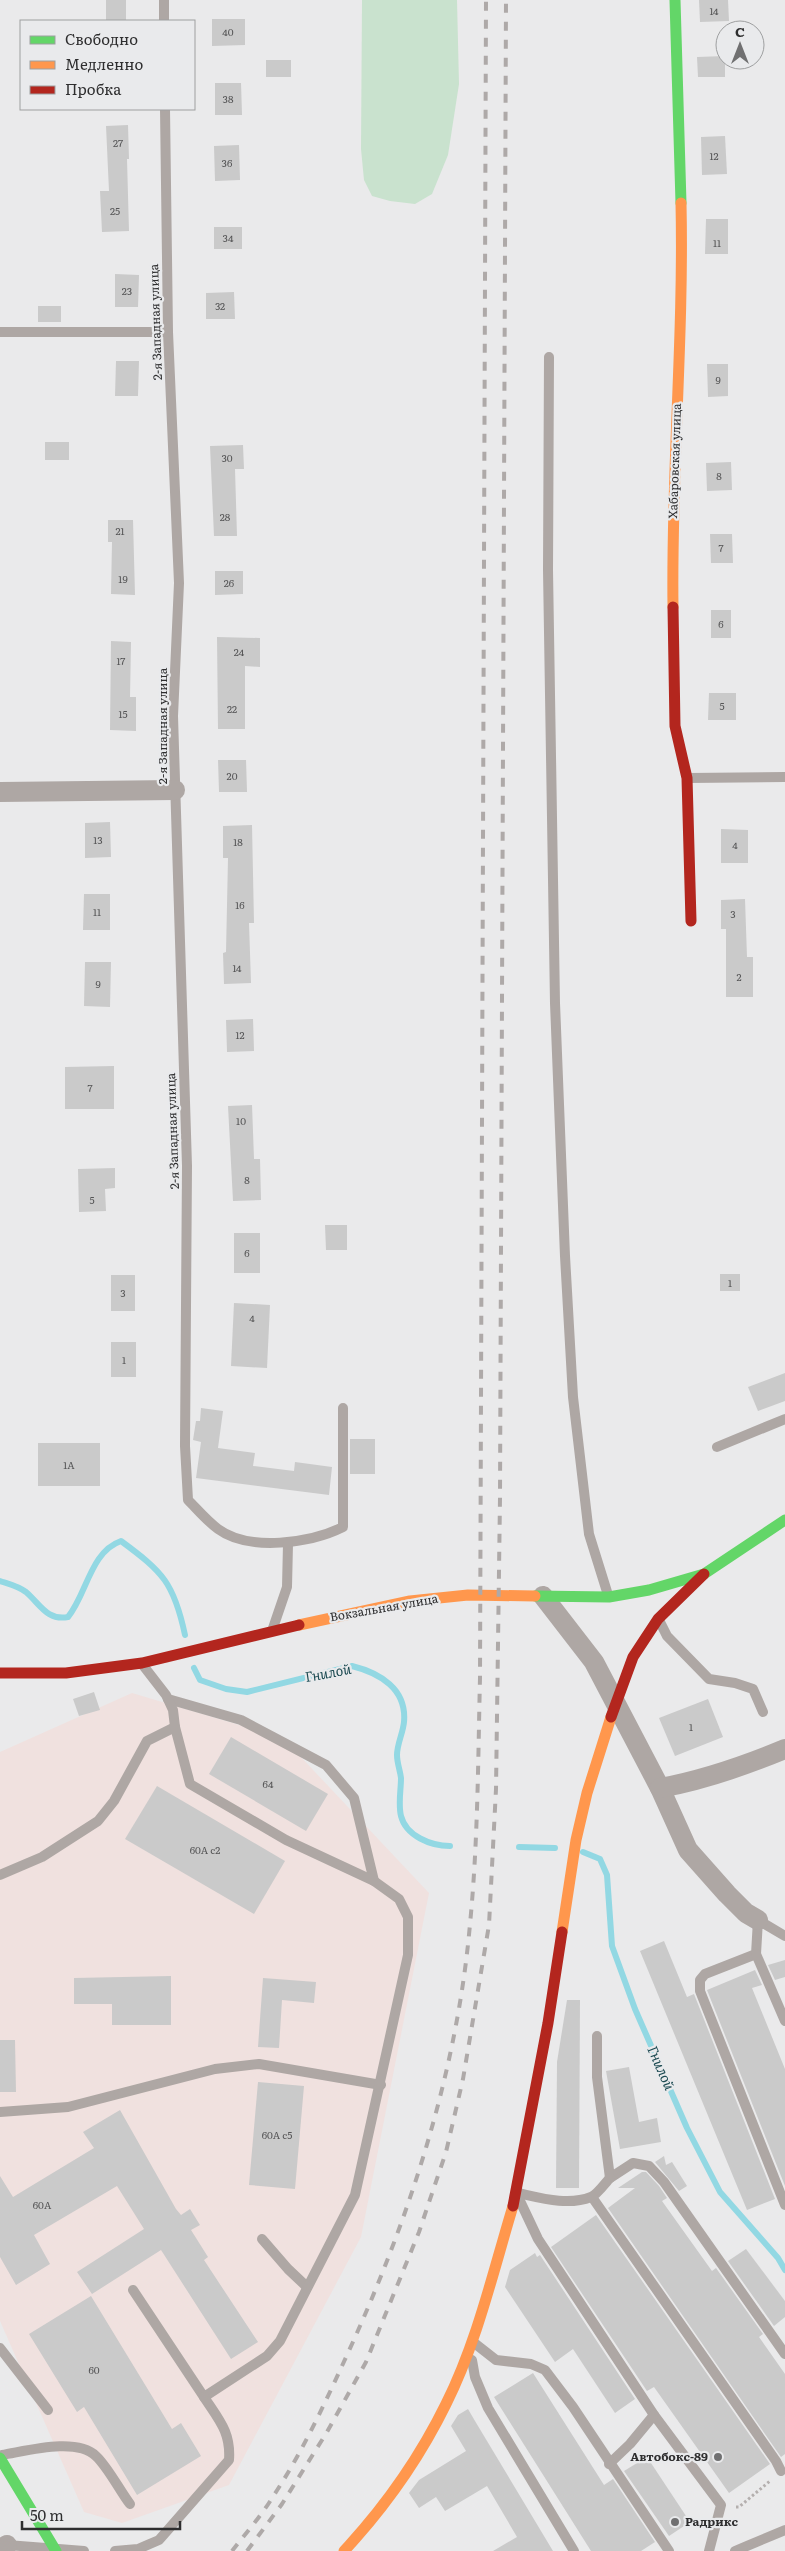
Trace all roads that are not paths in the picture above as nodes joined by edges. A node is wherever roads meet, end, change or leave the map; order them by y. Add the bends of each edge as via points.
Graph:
1 (164, 0) edge
2 (675, 0) edge
3 (164, 20) edge
4 (165, 110) edge
5 (0, 332) edge
6 (168, 332) junction
7 (549, 357) dead end
8 (785, 777) edge
9 (687, 778) junction
10 (175, 790) junction
11 (0, 792) edge
12 (691, 922) dead end
13 (343, 1408) dead end
14 (785, 1419) edge
15 (717, 1447) dead end
16 (785, 1520) edge
17 (288, 1544) junction
18 (704, 1574) junction
19 (543, 1596) junction
20 (609, 1597) junction
21 (658, 1619) junction
22 (272, 1630) junction
23 (142, 1663) junction
24 (0, 1673) edge
25 (168, 1699) junction
26 (615, 1702) junction
27 (763, 1712) dead end
28 (175, 1727) junction
29 (785, 1749) edge
30 (660, 1788) junction
31 (0, 1875) edge
32 (374, 1881) junction
33 (758, 1920) junction
34 (785, 1936) edge
35 (756, 1954) junction
36 (785, 2021) edge
37 (597, 2036) dead end
38 (381, 2085) junction
39 (0, 2112) edge
40 (610, 2178) junction
41 (517, 2193) junction
42 (592, 2197) junction
43 (785, 2205) edge
44 (262, 2239) dead end
45 (307, 2287) junction
46 (133, 2290) dead end
47 (472, 2341) junction
48 (0, 2348) edge
49 (785, 2354) edge
50 (204, 2397) junction
51 (48, 2410) dead end
52 (654, 2415) junction
53 (0, 2456) edge
54 (609, 2464) junction
55 (781, 2471) road end
56 (130, 2504) dead end
57 (785, 2530) edge
58 (4, 2546) edge
59 (56, 2551) edge
60 (84, 2551) edge
61 (115, 2551) edge
62 (344, 2551) edge
63 (574, 2551) edge
64 (669, 2551) edge
65 (709, 2551) edge
66 (735, 2551) edge

1 - 3 lane
2 - 9 street, Хабаровская улица via 680,364 672,536 675,726
4 - 6 lane, 2-я Западная улица
5 - 6 lane
6 - 10 lane, 2-я Западная улица via 179,583 173,716
7 - 20 lane via 548,570 555,983 564,1256 573,1397 589,1534
8 - 9 lane
9 - 12 street, Хабаровская улица
10 - 11 street
10 - 17 lane, 2-я Западная улица via 187,1166 184,1446 188,1500 219,1530 246,1540
13 - 17 lane, 2-я Западная улица via 343,1528 326,1536
14 - 15 lane
16 - 18 street, Вокзальная улица
17 - 22 lane via 287,1586
18 - 20 street, Вокзальная улица via 649,1590
18 - 21 street
19 - 20 street, Вокзальная улица
19 - 22 street, Вокзальная улица via 468,1594 410,1601
19 - 26 street via 594,1662
21 - 26 street via 633,1657
21 - 27 lane via 667,1636 709,1679 735,1682 753,1689
22 - 23 street, Вокзальная улица
23 - 24 street, Вокзальная улица via 66,1673
23 - 25 lane
25 - 28 lane
25 - 32 lane via 241,1720 326,1765 354,1798
26 - 30 street
26 - 41 street via 576,1840 548,2023
28 - 31 lane via 147,1741 114,1801 98,1821 42,1857
28 - 32 lane via 187,1776 196,1790 286,1840
29 - 30 street via 734,1770
30 - 33 street via 688,1850 746,1913
32 - 38 lane via 399,1900 408,1917 408,1955
33 - 34 lane
33 - 35 lane
35 - 36 lane
35 - 43 lane via 705,1974 700,1980 700,1991
37 - 40 lane via 597,2077
38 - 39 lane via 260,2064 215,2069 68,2107
38 - 45 lane via 355,2195
40 - 42 lane
40 - 49 lane via 633,2163 649,2166 664,2182
41 - 42 lane via 557,2201
41 - 47 street
41 - 52 lane via 538,2239
42 - 55 lane
44 - 45 lane
45 - 50 lane via 280,2341 267,2356
46 - 50 lane
47 - 54 lane via 496,2360 531,2364 545,2370
47 - 62 street via 446,2404 406,2470 364,2529
47 - 63 lane via 472,2364 480,2391
48 - 51 lane
50 - 61 lane via 230,2443 229,2460 159,2540 138,2549
52 - 54 lane
52 - 65 lane via 721,2505
53 - 56 lane via 65,2446 81,2448 96,2456
53 - 59 street
54 - 64 lane
57 - 66 lane
58 - 60 lane

